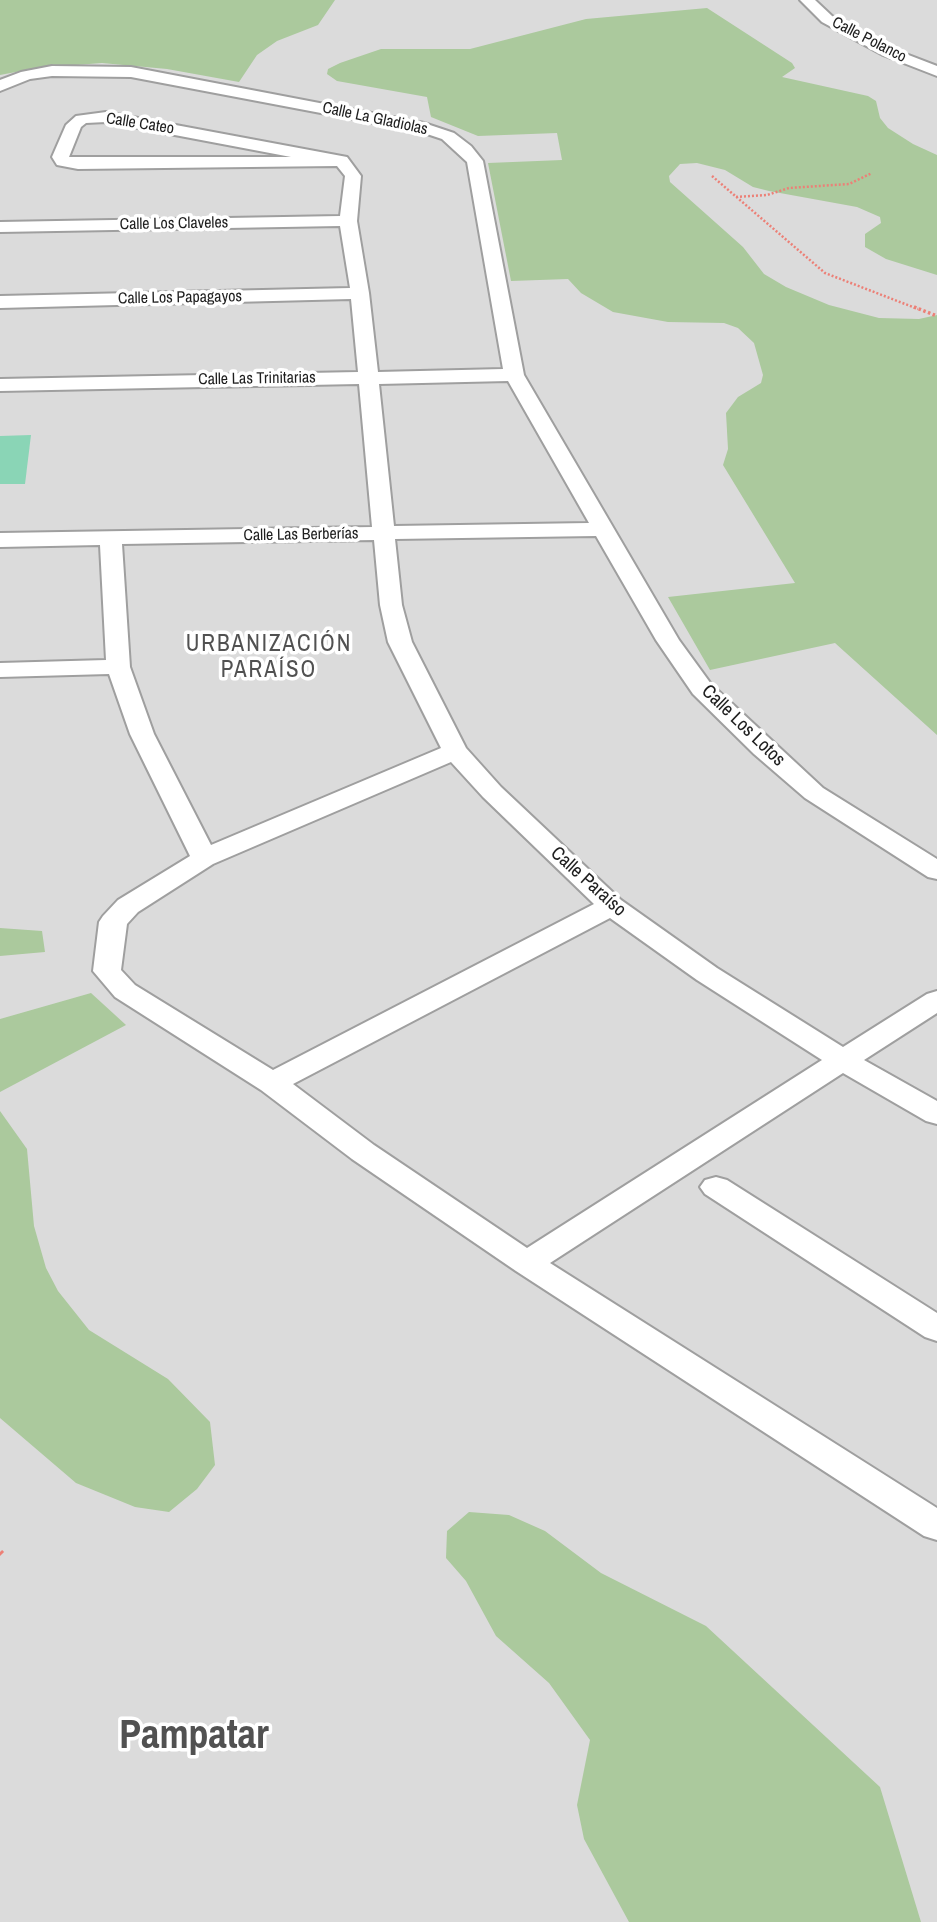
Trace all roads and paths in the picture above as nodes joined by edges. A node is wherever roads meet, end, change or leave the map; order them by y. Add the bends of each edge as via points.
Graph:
1 (807, 0) edge
2 (937, 71) edge
3 (0, 86) edge
4 (263, 146) junction
5 (341, 161) junction
6 (247, 163) junction
7 (872, 173) dead end
8 (712, 176) dead end
9 (735, 197) junction
10 (348, 221) junction
11 (0, 227) edge
12 (360, 293) junction
13 (0, 302) edge
14 (937, 316) edge
15 (514, 375) junction
16 (369, 377) junction
17 (0, 385) edge
18 (603, 529) junction
19 (382, 533) junction
20 (111, 538) junction
21 (0, 540) edge
22 (118, 667) junction
23 (0, 670) edge
24 (455, 751) junction
25 (204, 858) junction
26 (937, 871) edge
27 (611, 906) junction
28 (937, 1000) edge
29 (842, 1060) junction
30 (272, 1083) junction
31 (937, 1114) edge
32 (716, 1187) dead end
33 (527, 1263) junction
34 (937, 1329) edge
35 (937, 1526) edge

1 - 2 street, Calle Polanco via 827,19 888,52
3 - 15 street, Calle La Gladiolas via 52,71 131,72 448,136 475,161
4 - 5 street, Calle Cateo
4 - 6 street
4 - 6 street, Calle Cateo via 96,117 74,125 60,157 78,164
5 - 6 street, Calle Cateo
5 - 10 street via 353,176
7 - 9 path via 849,184
8 - 9 path
9 - 14 path via 825,273
10 - 11 street, Calle Los Claveles
10 - 12 street
12 - 13 street, Calle Los Papagayos
12 - 16 street
15 - 16 street, Calle Las Trinitarias
15 - 18 street, Calle La Gladiolas
16 - 17 street, Calle Las Trinitarias
16 - 19 street
18 - 19 street, Calle Las Berberías
18 - 26 street, Calle Los Lotos via 702,690 814,793
19 - 20 street, Calle Las Berberías
19 - 24 street, Calle Paraíso via 400,642
20 - 21 street, Calle Las Berberías
20 - 22 street
22 - 23 street
22 - 25 street via 142,734
24 - 25 street
24 - 27 street, Calle Paraíso
25 - 30 street via 128,906 113,922 107,971 125,991
27 - 29 street, Calle Paraíso
27 - 30 street
28 - 29 street
29 - 31 street, Calle Paraíso
29 - 33 street
30 - 33 street via 363,1152
32 - 34 street
33 - 35 street

